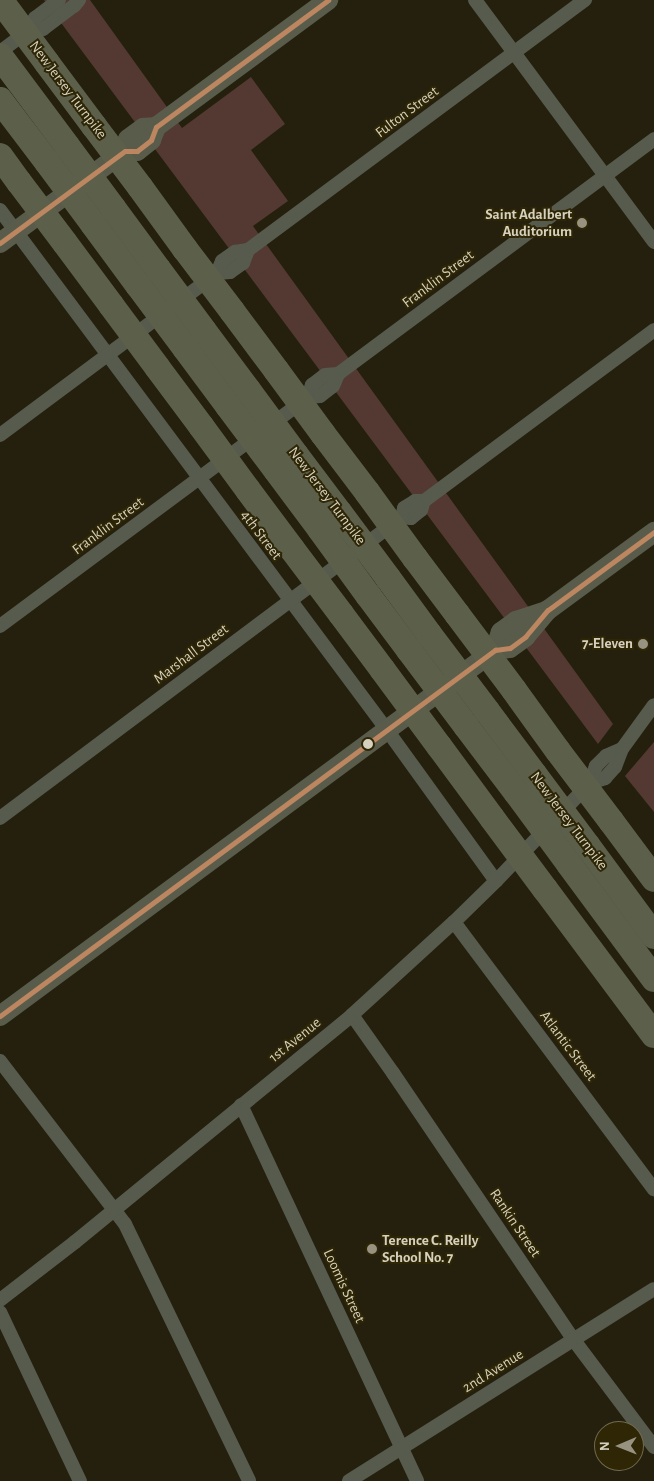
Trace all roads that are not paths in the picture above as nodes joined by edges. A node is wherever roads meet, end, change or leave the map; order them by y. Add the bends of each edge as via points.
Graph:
1 (59, 0) edge
2 (79, 0) edge
3 (328, 0) edge
4 (475, 0) edge
5 (585, 0) edge
6 (2, 2) edge
7 (31, 29) junction
8 (514, 53) junction
9 (0, 54) edge
10 (0, 100) edge
11 (654, 139) edge
12 (0, 156) edge
13 (605, 175) junction
14 (0, 210) edge
15 (16, 232) junction
16 (654, 242) edge
17 (0, 244) edge
18 (654, 330) edge
19 (107, 355) junction
20 (0, 435) edge
21 (198, 479) junction
22 (654, 532) edge
23 (290, 601) junction
24 (0, 626) edge
25 (654, 705) edge
26 (386, 730) junction
27 (0, 818) edge
28 (654, 879) edge
29 (496, 880) junction
30 (454, 922) junction
31 (654, 936) edge
32 (654, 978) edge
33 (352, 1015) junction
34 (0, 1016) edge
35 (654, 1035) edge
36 (0, 1061) edge
37 (241, 1105) junction
38 (654, 1189) edge
39 (114, 1210) junction
40 (654, 1289) edge
41 (0, 1300) edge
42 (0, 1312) edge
43 (573, 1339) junction
44 (654, 1447) edge
45 (402, 1448) junction
46 (80, 1481) edge
47 (249, 1481) edge
48 (349, 1481) edge
49 (417, 1481) edge

1 - 7 street via 35,18
2 - 7 street via 42,29
3 - 15 street via 156,127 143,128 128,139 124,151
4 - 8 street
5 - 8 street, Fulton Street
6 - 28 highway, New Jersey Turnpike, bridge
7 - 9 street
8 - 13 street
8 - 19 street, Fulton Street via 248,250 235,252 222,262 217,273
9 - 31 highway, New Jersey Turnpike, bridge
10 - 32 highway, New Jersey Turnpike, bridge
11 - 13 street, Franklin Street
12 - 35 highway, bridge
13 - 16 street
13 - 21 street, Franklin Street via 338,374 325,375 312,385 308,397
14 - 15 street, 4th Street
15 - 17 street
15 - 19 street, 4th Street
18 - 23 street, Marshall Street via 424,501 415,501 404,508 402,517
19 - 20 street, Fulton Street
19 - 21 street, 4th Street
21 - 23 street, 4th Street
21 - 24 street, Franklin Street
22 - 26 street via 548,610 516,621 501,632 495,650
23 - 26 street, 4th Street
23 - 27 street, Marshall Street
25 - 29 street, 1st Avenue via 622,749 606,756 596,766 590,783
26 - 29 street, 4th Street
26 - 34 street
29 - 30 street, 1st Avenue
30 - 33 street, 1st Avenue
30 - 38 street, Atlantic Street
33 - 37 street, 1st Avenue
33 - 43 street, Rankin Street
36 - 39 street
37 - 39 street, 1st Avenue
37 - 45 street, Loomis Street
39 - 41 street, 1st Avenue
39 - 47 street via 125,1224
40 - 43 street, 2nd Avenue
42 - 46 street
43 - 44 street, Rankin Street
43 - 45 street, 2nd Avenue
45 - 48 street, 2nd Avenue
45 - 49 street, Loomis Street

